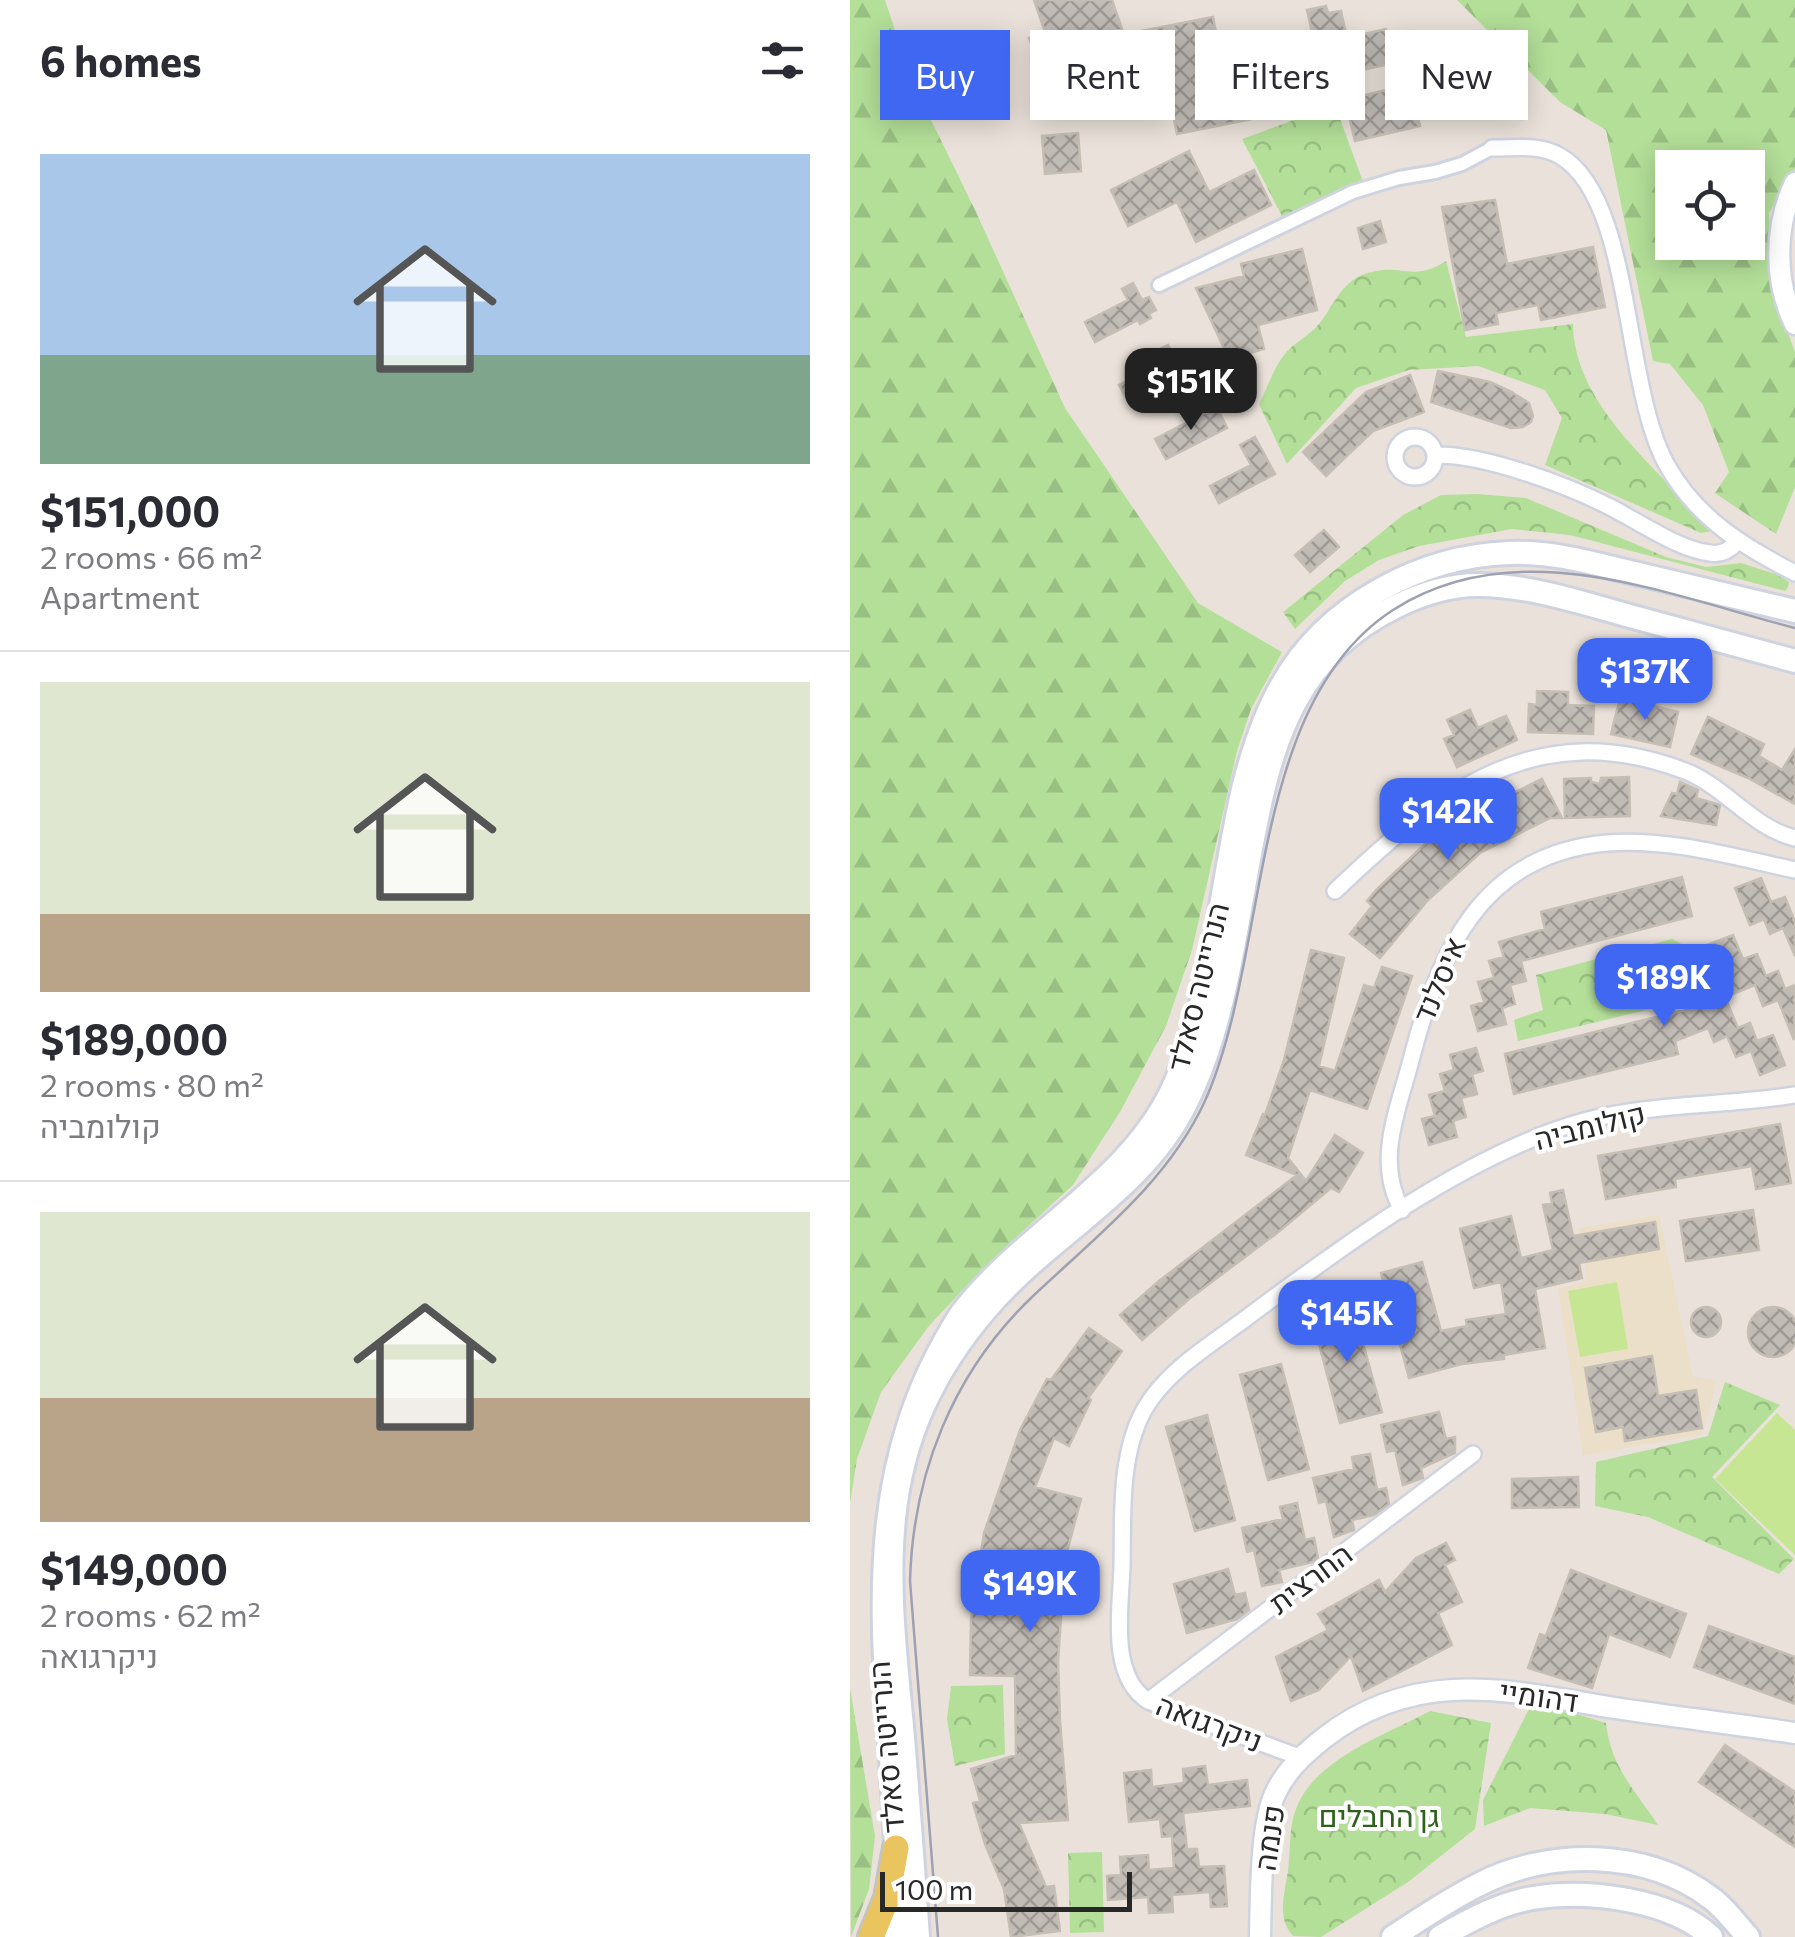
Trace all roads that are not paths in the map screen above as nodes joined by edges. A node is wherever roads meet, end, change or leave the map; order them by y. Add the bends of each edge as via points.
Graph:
1 (1492, 148) joint
2 (1795, 183) edge
3 (1795, 225) edge
4 (1159, 284) dead end
5 (1795, 287) edge
6 (1795, 324) edge
7 (1435, 455) dead end
8 (1737, 542) junction
9 (1795, 573) edge
10 (1795, 611) edge
11 (1795, 661) edge
12 (1795, 838) edge
13 (1795, 870) edge
14 (1335, 890) dead end
15 (1795, 1095) edge
16 (1402, 1210) junction
17 (1473, 1454) dead end
18 (1148, 1701) junction
19 (1795, 1732) edge
20 (1299, 1758) junction
21 (896, 1848) junction
22 (1262, 1933) edge
23 (871, 1937) edge
24 (896, 1937) edge
25 (918, 1937) edge
26 (1393, 1937) edge
27 (1440, 1937) edge
28 (1711, 1937) edge
29 (1748, 1937) edge

1 - 4 street via 1462,164 1353,192
1 - 8 street via 1546,150 1576,169 1591,191 1610,230 1656,444 1698,508
2 - 6 street via 1779,254
3 - 5 street
7 - 8 street via 1479,460 1557,485 1700,551 1720,553
8 - 9 street
10 - 21 main road, הנרייטה סאלד via 1571,558 1508,553 1446,563 1385,587 1324,632 1292,669 1252,752 1200,1000 1176,1081 1120,1164 1008,1262 960,1314 895,1436 875,1527 874,1580
11 - 25 main road, הנרייטה סאלד via 1562,598 1480,585 1437,590 1378,616 1314,670 1270,761 1218,1011 1184,1108 1137,1173 986,1308 930,1391 903,1468 889,1574
12 - 14 street via 1759,822 1690,773 1619,755 1550,755 1512,764 1436,802
13 - 16 street, איסלנד via 1689,848 1606,843 1544,860 1504,881 1451,945 1418,1034 1389,1143 1389,1185
15 - 16 street, קולומביה via 1583,1122 1516,1146
16 - 18 street, ניקרגואה via 1191,1359 1163,1384 1138,1422 1124,1488 1120,1636 1131,1685
17 - 18 street, החרצית
18 - 20 street, ניקרגואה
19 - 20 street, דהומיי via 1508,1689 1458,1689 1396,1699 1364,1712
20 - 22 street, פנמה via 1270,1808
21 - 23 main road via 888,1898
21 - 24 main road, הנרייטה סאלד
26 - 29 main road via 1524,1866 1626,1860 1674,1876 1713,1899
27 - 28 main road via 1499,1909 1555,1896 1632,1900

